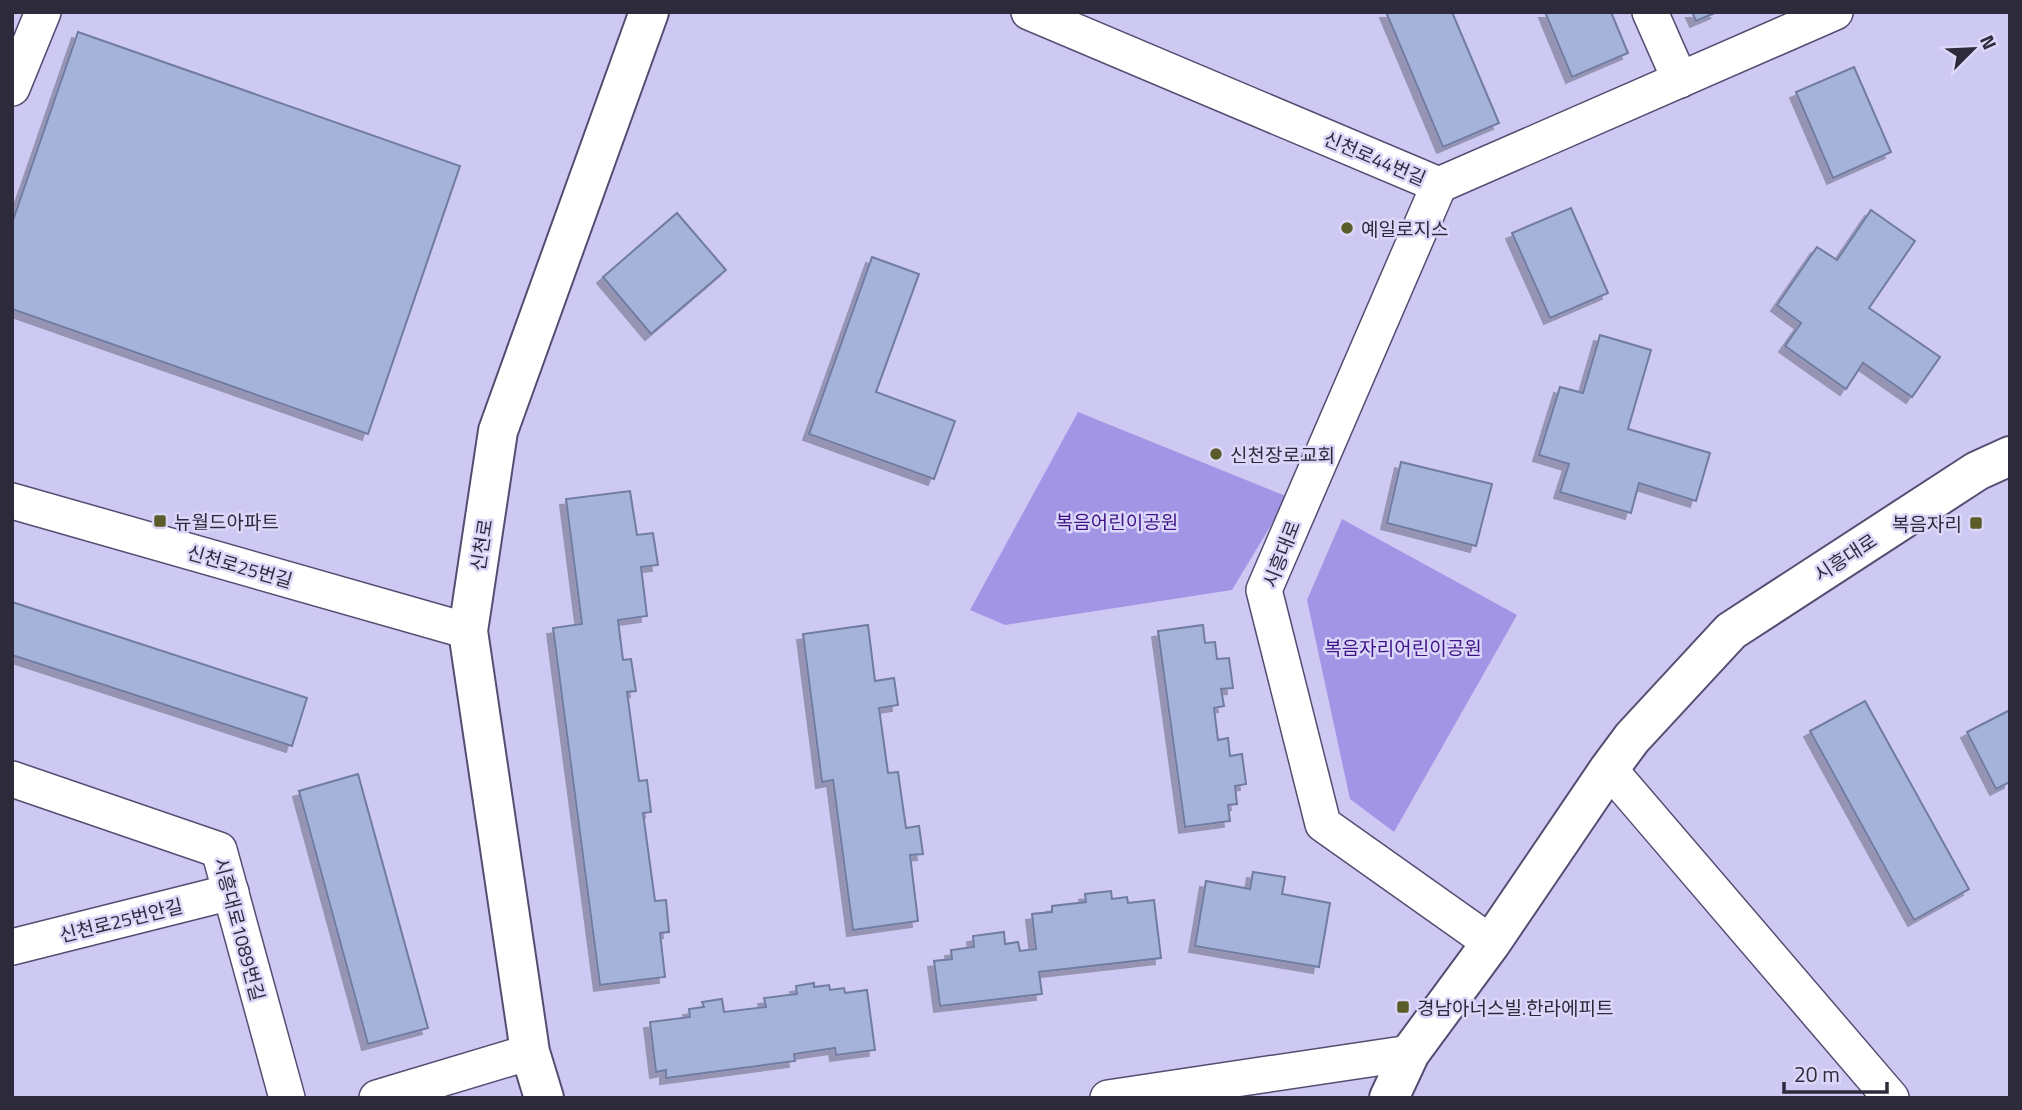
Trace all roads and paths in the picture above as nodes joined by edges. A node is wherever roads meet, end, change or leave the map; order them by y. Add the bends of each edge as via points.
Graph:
1 (43, 12) edge
2 (649, 12) edge
3 (1029, 12) edge
4 (1650, 12) edge
5 (1835, 12) edge
6 (1680, 80) junction
7 (12, 88) edge
8 (1439, 186) junction
9 (2010, 456) edge
10 (12, 501) edge
11 (468, 631) junction
12 (1609, 769) junction
13 (12, 779) edge
14 (230, 892) junction
15 (1491, 943) junction
16 (12, 947) edge
17 (530, 1052) junction
18 (1410, 1054) junction
19 (287, 1098) edge
20 (377, 1098) edge
21 (544, 1098) edge
22 (1108, 1098) edge
23 (1389, 1098) edge
24 (1891, 1098) edge

1 - 7 street
2 - 11 street, 신천로 via 498,431
3 - 8 street, 신천로44번길
4 - 6 street
5 - 6 street, 신천로44번길
6 - 8 street, 신천로44번길
8 - 15 street, 시흥대로 via 1264,590 1323,824
9 - 12 street, 시흥대로 via 1977,471 1731,631
10 - 11 street, 신천로25번길
11 - 17 street, 신천로
12 - 15 street, 시흥대로
12 - 24 street
13 - 14 street, 시흥대로1089번길 via 219,850
14 - 16 street, 신천로25번안길
14 - 19 street, 시흥대로1089번길
15 - 18 street, 시흥대로
17 - 20 street
17 - 21 street, 신천로
18 - 22 street
18 - 23 street, 시흥대로

